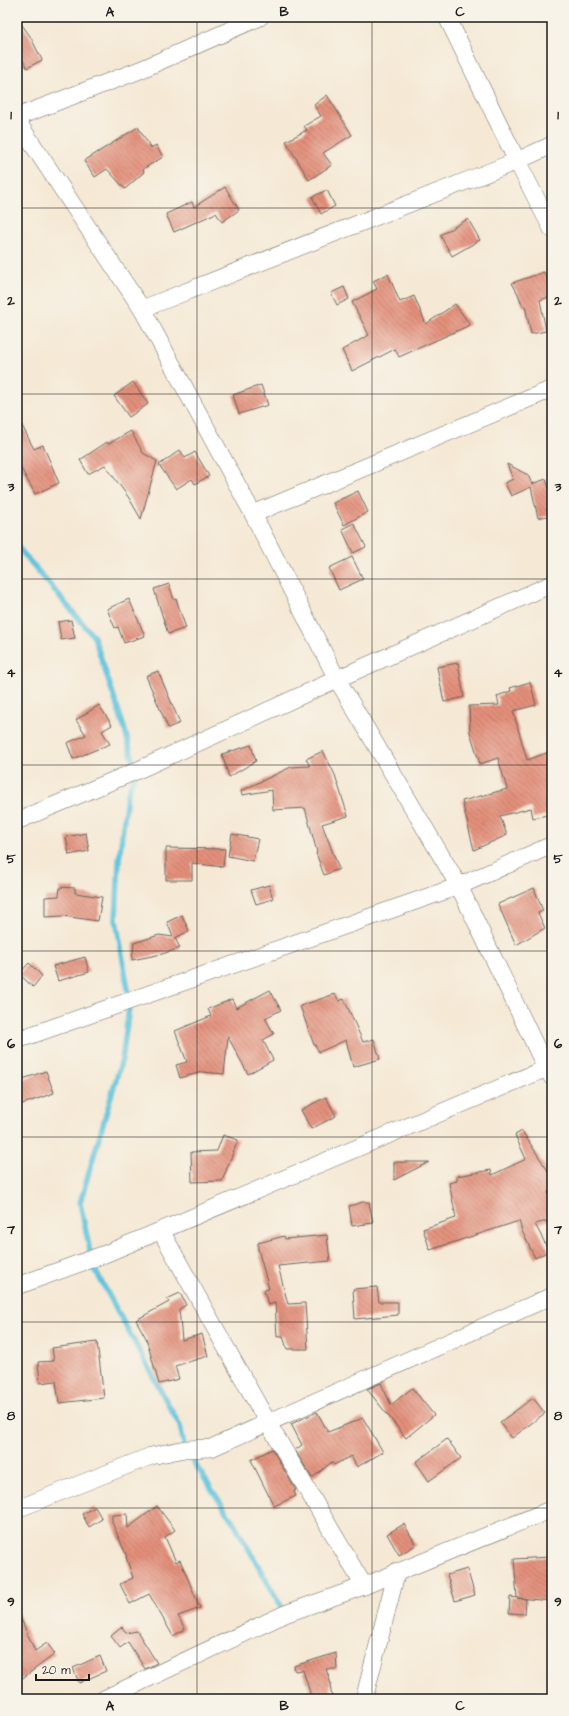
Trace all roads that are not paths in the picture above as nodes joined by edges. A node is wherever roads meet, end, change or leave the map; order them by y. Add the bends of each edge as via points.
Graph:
1 (254, 17) edge
2 (260, 17) edge
3 (447, 17) edge
4 (17, 117) edge
5 (17, 121) edge
6 (552, 145) edge
7 (517, 161) junction
8 (552, 229) edge
9 (142, 309) junction
10 (552, 389) edge
11 (254, 514) junction
12 (552, 584) edge
13 (338, 679) junction
14 (17, 821) edge
15 (552, 845) edge
16 (460, 886) junction
17 (17, 1040) edge
18 (550, 1070) edge
19 (161, 1231) junction
20 (17, 1286) edge
21 (552, 1296) edge
22 (268, 1423) junction
23 (17, 1509) edge
24 (552, 1509) edge
25 (397, 1571) junction
26 (364, 1586) junction
27 (104, 1699) edge
28 (364, 1699) edge

1 - 4 street
2 - 4 street via 140,70
3 - 7 street
5 - 9 street
6 - 7 street
7 - 8 street
7 - 9 street
9 - 11 street
10 - 11 street
11 - 13 street
12 - 13 street
13 - 14 street via 136,772
13 - 16 street
15 - 16 street
16 - 17 street
16 - 18 street
18 - 19 street
19 - 20 street
19 - 22 street
21 - 22 street
22 - 23 street via 211,1448 151,1456
22 - 26 street
24 - 25 street
25 - 26 street
25 - 28 street
26 - 27 street via 285,1614

